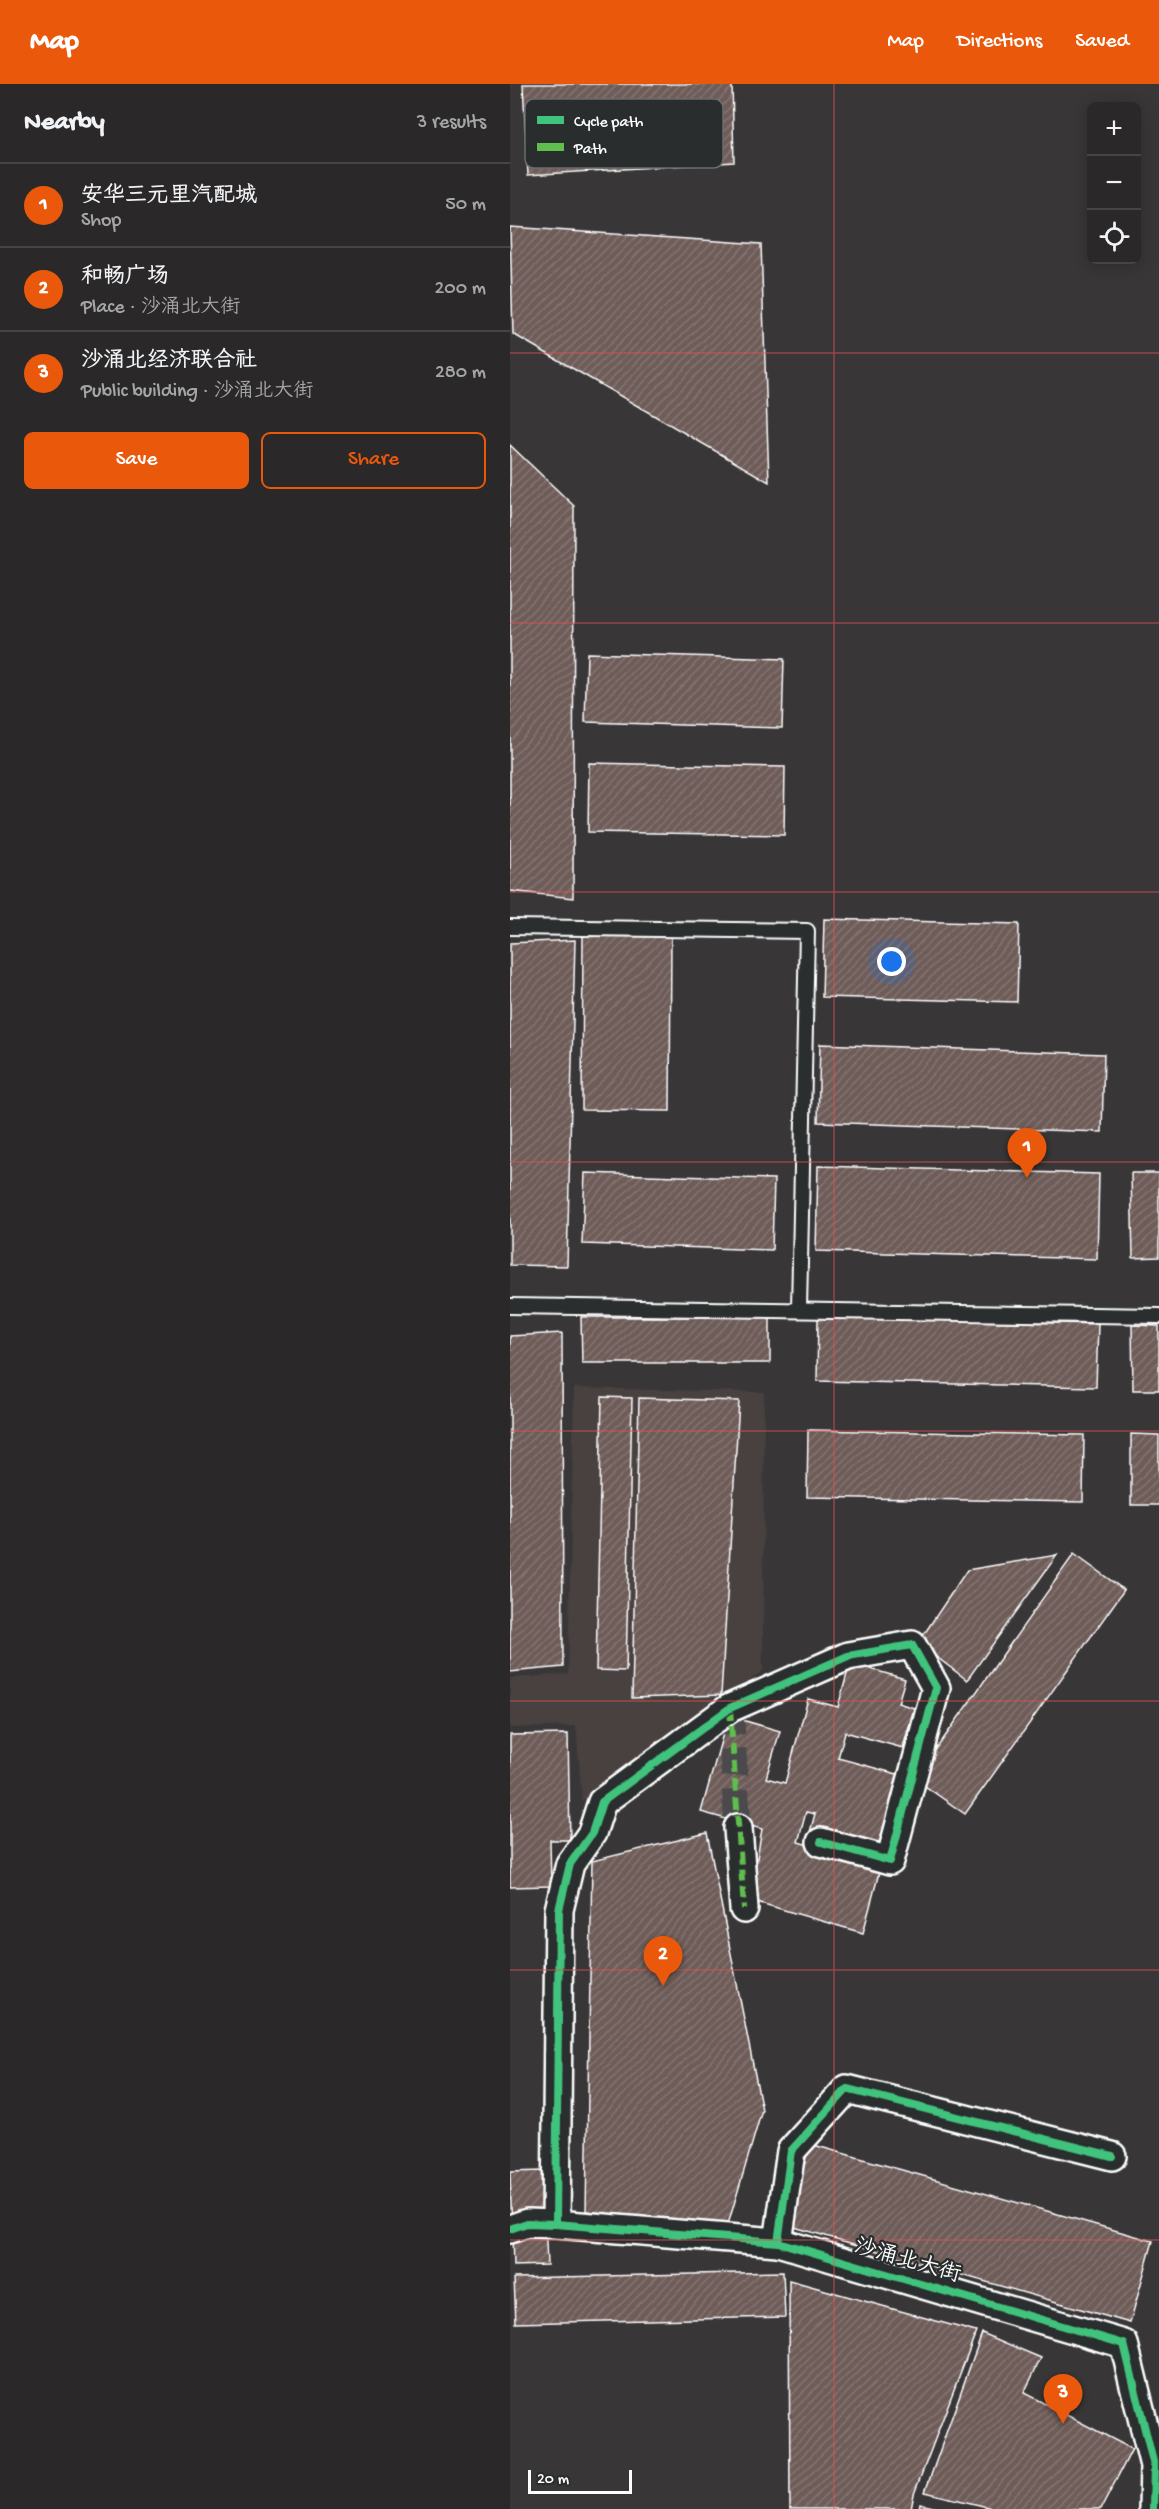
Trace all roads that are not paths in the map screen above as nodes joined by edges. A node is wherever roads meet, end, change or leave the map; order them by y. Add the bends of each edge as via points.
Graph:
1 (510, 927) edge
2 (510, 1306) edge
3 (799, 1309) junction
4 (1159, 1316) edge
5 (738, 1828) tunnel mouth
6 (821, 1842) dead end
7 (744, 1909) dead end
8 (1112, 2156) dead end
9 (556, 2224) junction
10 (510, 2229) edge
11 (778, 2242) junction
12 (1152, 2509) edge

1 - 3 lane via 807,931
2 - 3 lane
3 - 4 lane
5 - 7 street
6 - 9 street via 890,1861 936,1688 912,1645 848,1656 730,1708 602,1802 592,1833 570,1864 559,1910
8 - 11 street via 847,2089 791,2151
9 - 10 street, 沙涌北大街 via 526,2223
9 - 11 street, 沙涌北大街
11 - 12 street, 沙涌北大街 via 1124,2344 1154,2466

